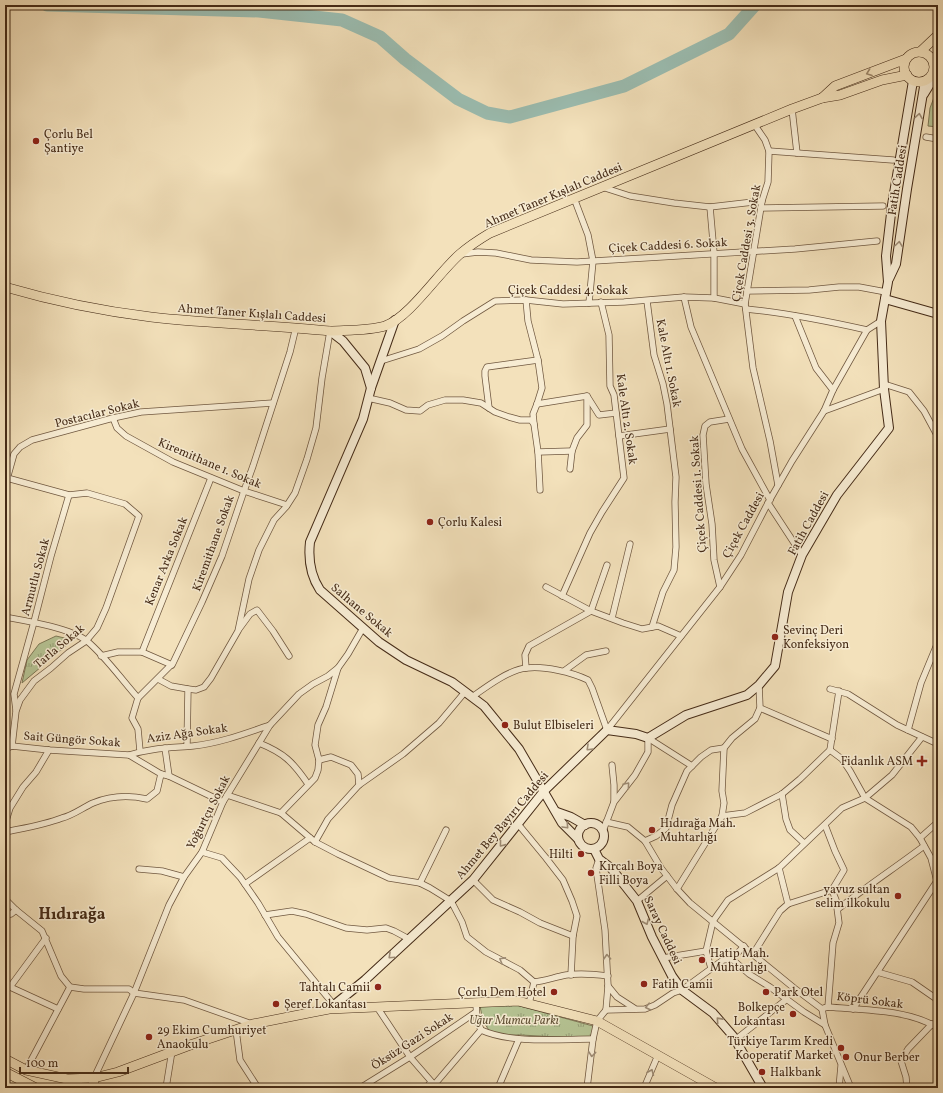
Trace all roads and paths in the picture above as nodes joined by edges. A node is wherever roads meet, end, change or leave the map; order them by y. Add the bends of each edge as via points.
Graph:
1 (938, 35) edge
2 (920, 52) junction
3 (906, 60) junction
4 (937, 66) edge
5 (910, 78) junction
6 (925, 81) junction
7 (822, 98) junction
8 (922, 99) junction
9 (792, 109) junction
10 (754, 124) junction
11 (926, 137) dead end
12 (938, 139) edge
13 (768, 151) junction
14 (797, 152) junction
15 (893, 160) dead end
16 (602, 187) junction
17 (574, 198) junction
18 (762, 204) junction
19 (883, 206) dead end
20 (710, 207) junction
21 (877, 241) dead end
22 (754, 251) junction
23 (460, 254) junction
24 (714, 254) junction
25 (594, 261) junction
26 (888, 282) junction
27 (5, 287) edge
28 (747, 291) junction
29 (886, 295) junction
30 (684, 297) junction
31 (714, 298) junction
32 (526, 300) junction
33 (647, 301) junction
34 (589, 302) junction
35 (601, 302) junction
36 (745, 307) junction
37 (938, 314) edge
38 (795, 316) junction
39 (395, 320) junction
40 (881, 321) junction
41 (296, 328) junction
42 (867, 330) junction
43 (330, 331) junction
44 (538, 360) junction
45 (381, 361) junction
46 (884, 387) junction
47 (371, 388) junction
48 (832, 390) junction
49 (587, 396) junction
50 (368, 398) junction
51 (272, 403) junction
52 (537, 404) junction
53 (489, 408) junction
54 (824, 411) junction
55 (616, 413) junction
56 (113, 418) junction
57 (729, 419) junction
58 (534, 424) junction
59 (670, 429) junction
60 (619, 436) junction
61 (938, 437) edge
62 (572, 451) junction
63 (538, 452) junction
64 (570, 469) dead end
65 (7, 478) junction
66 (211, 478) junction
67 (778, 485) junction
68 (5, 486) edge
69 (540, 490) dead end
70 (244, 491) junction
71 (69, 495) junction
72 (769, 501) junction
73 (288, 505) junction
74 (630, 544) dead end
75 (802, 555) junction
76 (607, 565) dead end
77 (546, 587) dead end
78 (720, 587) junction
79 (562, 596) junction
80 (591, 611) junction
81 (5, 617) edge
82 (612, 618) junction
83 (34, 622) junction
84 (652, 627) junction
85 (363, 628) junction
86 (238, 631) junction
87 (681, 636) junction
88 (86, 641) junction
89 (938, 642) edge
90 (606, 651) dead end
91 (142, 652) junction
92 (101, 656) junction
93 (289, 656) dead end
94 (172, 665) junction
95 (338, 668) junction
96 (526, 668) junction
97 (564, 671) junction
98 (158, 678) junction
99 (759, 685) junction
100 (188, 689) junction
101 (830, 689) dead end
102 (839, 691) junction
103 (465, 692) junction
104 (472, 697) junction
105 (138, 698) junction
106 (760, 708) junction
107 (16, 710) junction
108 (270, 725) junction
109 (607, 730) junction
110 (908, 730) junction
111 (922, 737) junction
112 (648, 738) junction
113 (832, 739) junction
114 (259, 743) junction
115 (938, 744) edge
116 (12, 746) junction
117 (187, 746) junction
118 (165, 748) junction
119 (724, 748) junction
120 (5, 749) edge
121 (49, 750) junction
122 (830, 750) junction
123 (140, 751) junction
124 (129, 755) junction
125 (319, 760) junction
126 (612, 765) dead end
127 (692, 766) junction
128 (161, 774) junction
129 (169, 776) junction
130 (308, 784) junction
131 (359, 785) junction
132 (544, 791) junction
133 (782, 794) junction
134 (227, 795) junction
135 (865, 798) junction
136 (223, 802) junction
137 (614, 802) junction
138 (557, 812) junction
139 (281, 813) junction
140 (722, 816) junction
141 (606, 822) junction
142 (938, 822) edge
143 (5, 824) edge
144 (518, 824) junction
145 (825, 824) junction
146 (585, 825) junction
147 (446, 830) dead end
148 (603, 831) junction
149 (5, 832) edge
150 (920, 838) junction
151 (578, 839) junction
152 (313, 840) junction
153 (645, 841) junction
154 (804, 843) junction
155 (924, 846) junction
156 (594, 849) junction
157 (202, 852) junction
158 (931, 858) junction
159 (598, 859) junction
160 (938, 862) edge
161 (779, 868) junction
162 (139, 869) dead end
163 (667, 876) junction
164 (184, 877) junction
165 (473, 880) junction
166 (420, 883) junction
167 (938, 883) edge
168 (245, 884) junction
169 (677, 889) junction
170 (832, 890) junction
171 (5, 899) edge
172 (451, 901) junction
173 (637, 901) junction
174 (788, 904) junction
175 (838, 909) junction
176 (16, 910) junction
177 (5, 915) edge
178 (265, 915) junction
179 (713, 921) junction
180 (573, 936) junction
181 (46, 938) junction
182 (409, 939) junction
183 (744, 946) junction
184 (706, 951) junction
185 (753, 954) junction
186 (663, 958) junction
187 (732, 959) junction
188 (711, 968) junction
189 (878, 972) junction
190 (572, 975) junction
191 (608, 976) junction
192 (534, 982) junction
193 (608, 986) junction
194 (70, 987) junction
195 (7, 988) edge
196 (682, 990) junction
197 (134, 993) junction
198 (787, 1000) junction
199 (938, 1000) edge
200 (529, 1004) junction
201 (331, 1007) junction
202 (377, 1007) junction
203 (476, 1007) junction
204 (634, 1008) junction
205 (825, 1008) junction
206 (58, 1009) junction
207 (853, 1009) junction
208 (606, 1010) junction
209 (597, 1021) junction
210 (253, 1024) junction
211 (932, 1024) junction
212 (825, 1025) junction
213 (938, 1028) edge
214 (236, 1030) junction
215 (482, 1030) junction
216 (519, 1039) junction
217 (593, 1039) junction
218 (735, 1040) junction
219 (172, 1051) junction
220 (658, 1055) junction
221 (410, 1057) junction
222 (5, 1059) edge
223 (841, 1063) junction
224 (26, 1070) junction
225 (7, 1073) edge
226 (94, 1078) junction
227 (434, 1085) edge
228 (36, 1088) edge
229 (93, 1088) edge
230 (166, 1088) edge
231 (258, 1088) edge
232 (360, 1088) edge
233 (426, 1088) edge
234 (498, 1088) edge
235 (587, 1088) edge
236 (644, 1088) edge
237 (716, 1088) edge
238 (763, 1088) edge
239 (839, 1088) edge
240 (851, 1088) edge
241 (907, 1088) edge

1 - 2 main road
2 - 3 main road via 913,53
2 - 4 main road via 932,57
3 - 5 main road via 904,69
3 -> 7 main road via 835,86
4 - 6 main road via 931,77
4 - 8 main road
5 - 6 main road
5 - 7 main road via 882,80 840,95
5 - 26 main road, Fatih Caddesi via 886,256
6 - 8 main road, Fatih Caddesi
7 - 9 main road, Ahmet Taner Kışlalı Caddesi
26 -> 8 main road, Fatih Caddesi via 896,264
9 - 10 main road, Ahmet Taner Kışlalı Caddesi
9 - 14 street
10 - 13 street, Çiçek Caddesi 3. Sokak via 765,140
10 - 16 main road, Ahmet Taner Kışlalı Caddesi
11 - 12 street
13 - 14 street
13 - 18 street, Çiçek Caddesi 3. Sokak via 768,182
14 - 15 street
16 - 17 main road, Ahmet Taner Kışlalı Caddesi
16 - 20 street via 630,196
17 - 23 main road, Ahmet Taner Kışlalı Caddesi via 490,233
17 - 25 street via 588,235
18 - 19 street
18 - 20 street
18 - 22 street, Çiçek Caddesi 3. Sokak
20 - 24 street
21 - 22 street, Çiçek Caddesi 6. Sokak
22 - 24 street, Çiçek Caddesi 6. Sokak
22 - 28 street, Çiçek Caddesi 3. Sokak
23 - 25 street, Çiçek Caddesi 6. Sokak via 478,252 530,260
23 - 39 main road, Ahmet Taner Kışlalı Caddesi
24 - 25 street, Çiçek Caddesi 6. Sokak
24 - 31 street
25 - 34 street
26 - 29 main road, Fatih Caddesi
27 - 41 main road, Ahmet Taner Kışlalı Caddesi via 73,304 152,317
28 - 29 street via 852,287
28 - 36 street, Çiçek Caddesi 3. Sokak
29 - 37 main road
29 - 40 main road, Fatih Caddesi
30 - 31 street, Çiçek Caddesi 4. Sokak
30 - 33 street, Çiçek Caddesi 4. Sokak
30 - 57 street via 691,327
31 - 36 street, Çiçek Caddesi 4. Sokak
32 - 34 street, Çiçek Caddesi 4. Sokak via 562,304
32 - 44 street via 528,321
32 - 45 street, Çiçek Caddesi 4. Sokak via 495,301 419,349
33 - 35 street, Çiçek Caddesi 4. Sokak
33 - 59 street, Kale Altı 1. Sokak via 654,355 666,397
34 - 35 street, Çiçek Caddesi 4. Sokak
35 - 55 street, Kale Altı 2. Sokak via 609,335 610,386
36 - 38 street, Çiçek Caddesi 4. Sokak
36 - 67 street, Çiçek Caddesi 3. Sokak via 753,368
38 - 42 street, Çiçek Caddesi 4. Sokak
38 - 48 street via 816,368
39 - 43 main road, Ahmet Taner Kışlalı Caddesi via 385,326 374,328
39 - 45 main road, Salhane Sokak
40 - 42 street, Çiçek Caddesi
40 - 46 main road, Fatih Caddesi
41 - 43 main road, Ahmet Taner Kışlalı Caddesi
41 - 51 street, Kiremithane Sokak
42 - 48 street, Çiçek Caddesi
43 - 47 main road via 343,341 365,368
43 - 73 street via 316,428 295,493
44 - 52 street via 542,388
44 - 53 street via 487,367 485,376
45 - 47 main road, Salhane Sokak
46 - 54 street
46 - 61 street via 909,392 924,411
46 - 75 main road, Fatih Caddesi via 889,428 838,495
47 - 50 main road, Salhane Sokak
48 - 54 street, Çiçek Caddesi
49 - 52 street
49 - 55 street via 599,415
49 - 62 street via 586,426 576,438
50 - 53 street via 406,410 420,411 428,405 445,400 481,403
50 - 85 main road, Salhane Sokak via 363,419 310,542 308,556 313,580 320,590
51 - 56 street, Postacılar Sokak via 141,412
51 - 70 street, Kiremithane Sokak
52 - 58 street via 533,414
53 - 58 street via 508,417 531,420
54 - 67 street, Çiçek Caddesi
55 - 60 street, Kale Altı 2. Sokak
56 - 65 street, Postacılar Sokak via 32,440 14,454
56 - 66 street, Kiremithane 1. Sokak via 117,428 126,436 173,462
57 - 72 street
57 - 78 street, Çiçek Caddesi 1. Sokak via 710,422 705,426 703,435 714,560
58 - 63 street
59 - 60 street
59 - 84 street, Kale Altı 1. Sokak via 676,477 674,570 663,592
60 - 79 street, Kale Altı 2. Sokak via 624,478 590,533
62 - 63 street
62 - 64 street
63 - 69 street
65 - 68 street, Postacılar Sokak
65 - 71 street
66 - 70 street, Kiremithane 1. Sokak
66 - 91 street, Kenar Arka Sokak
67 - 72 street, Çiçek Caddesi
70 - 73 street, Kiremithane 1. Sokak
70 - 94 street, Kiremithane Sokak via 222,556
71 - 83 street, Armutlu Sokak
71 - 88 street, Tarla Sokak via 87,493 125,504 139,516 106,608 97,628
72 - 75 street
72 - 78 street, Çiçek Caddesi via 741,555
73 - 86 street via 274,520 259,550 249,579
74 - 82 street
75 - 99 main road, Fatih Caddesi via 788,592 774,666
76 - 80 street
77 - 79 street
78 - 87 street, Çiçek Caddesi
79 - 80 street
80 - 82 street
80 - 96 street via 529,646 525,655
81 - 83 street
82 - 84 street via 642,629
83 - 88 street via 75,634
83 - 107 street, Armutlu Sokak via 14,694
84 - 87 street via 658,626
85 - 95 street, Yoğurtçu Sokak
85 - 103 main road, Salhane Sokak via 406,660 452,682
86 - 93 street via 250,614 257,610
86 - 100 street via 204,687
87 - 109 street, Çiçek Caddesi
88 - 92 street
88 - 107 street, Tarla Sokak via 68,652 34,681
89 - 110 street via 921,683
90 - 97 street via 586,656
91 - 92 street via 118,652
91 - 94 street
92 - 105 street
94 - 98 street, Kiremithane Sokak
95 - 108 street, Yoğurtçu Sokak via 300,694
95 - 125 street via 318,725 315,745
96 - 97 street
96 - 104 street via 507,674
97 - 109 street via 588,680
98 - 100 street via 171,686
98 - 105 street, Kiremithane Sokak
99 - 106 street
99 - 112 main road, Fatih Caddesi via 747,696 686,715
100 - 117 street
101 - 102 street
102 - 110 street
102 - 113 street
103 - 104 main road, Salhane Sokak
103 - 131 street via 439,724 403,754
104 - 132 main road, Salhane Sokak via 484,706 519,749
105 - 123 street, Kiremithane Sokak via 132,718 138,729
106 - 113 street
106 - 119 street via 755,719
107 - 116 street, Tarla Sokak
108 - 114 street, Yoğurtçu Sokak
108 - 117 street, Aziz Ağa Sokak via 231,739
109 - 112 main road
109 -> 132 main road, Ahmet Bey Bayırı Caddesi
110 - 111 street
111 - 115 street
111 - 135 street via 892,775
112 - 127 street
137 -> 112 street via 636,775 648,752
113 - 122 street
114 - 130 street via 275,749 288,759
114 - 134 street, Yoğurtçu Sokak
116 - 120 street, Sait Güngör Sokak
116 - 121 street, Sait Güngör Sokak
117 - 118 street, Aziz Ağa Sokak
118 - 123 street, Aziz Ağa Sokak
118 - 129 street
119 - 127 street via 711,750
119 - 140 street
121 - 124 street, Sait Güngör Sokak
121 - 143 street via 10,808
122 - 133 street
122 - 135 street via 842,759
123 - 124 street, Aziz Ağa Sokak
124 - 128 street, Sait Güngör Sokak
125 - 130 street via 315,778
125 - 131 street via 331,757 351,765 358,774
126 - 137 street
127 - 153 street via 687,771 672,804 666,828
128 - 129 street, Sait Güngör Sokak
128 - 149 street via 156,791 147,799 136,796 107,798 62,819
129 - 136 street, Sait Güngör Sokak
130 - 139 street
131 - 152 street
132 - 138 main road
132 - 144 main road, Ahmet Bey Bayırı Caddesi
133 - 140 street via 745,813
133 - 154 street via 790,830
134 - 136 street, Yoğurtçu Sokak
134 - 139 street
135 - 145 street via 842,808
135 - 150 street via 911,827
136 - 157 street, Yoğurtçu Sokak
137 - 141 street
138 - 146 main road
138 -> 151 main road via 562,823
139 - 152 street
140 - 169 street
141 - 148 street
141 - 153 street via 628,826
142 - 150 street
144 -> 165 main road, Ahmet Bey Bayırı Caddesi
144 - 180 street via 563,880 577,916
145 - 154 street
145 - 170 street via 844,870
146 - 148 main road via 593,823
146 - 151 main road via 579,831
147 - 166 street
148 - 156 main road via 601,844
150 - 155 street
151 - 156 main road via 586,848
152 - 166 street via 389,878
152 - 168 street
153 - 163 street
154 - 161 street
155 - 158 street
155 - 175 street
156 - 159 main road
157 - 164 street, Yoğurtçu Sokak
157 - 168 street via 222,858
158 - 160 street
158 - 167 street
159 - 173 main road, Saray Caddesi via 611,868
191 -> 159 street via 605,930 596,868
161 - 174 street
161 - 179 street via 728,900
162 - 164 street via 162,871
163 - 169 street
163 - 173 street
164 - 197 street, Yoğurtçu Sokak
165 - 172 main road, Ahmet Bey Bayırı Caddesi
165 - 180 street via 493,900
166 - 172 street
167 - 189 street
168 - 178 street
169 - 179 street
170 - 174 street
170 - 175 street
171 - 176 street
172 - 182 main road, Ahmet Bey Bayırı Caddesi
192 -> 172 street via 520,970 486,952 467,937
173 -> 186 main road, Saray Caddesi
174 - 185 street via 780,910
175 - 205 street via 839,923
176 - 177 street
176 - 181 street via 42,931
178 - 182 street via 292,911 346,928 386,928
178 - 201 street via 278,937
179 - 183 street
179 - 184 street
180 - 190 street
181 - 194 street via 61,976
181 - 195 street
182 -> 201 main road, Ahmet Bey Bayırı Caddesi
183 - 185 street
183 - 187 street
184 - 186 street
184 - 188 street
185 - 205 street via 794,988
186 - 196 main road, Saray Caddesi
187 - 188 street via 722,960
187 - 198 street
188 - 196 street
189 - 199 street via 912,982
189 - 207 street
190 - 191 street via 584,973
190 - 192 street
191 - 193 street
192 - 200 street
193 - 204 street via 617,997
193 - 208 street
194 - 197 street via 129,989
194 - 206 street
195 - 206 street
196 -> 204 street via 655,1005
218 -> 196 main road, Saray Caddesi via 713,1013
197 - 210 street via 184,1000
197 - 226 street, Yoğurtçu Sokak
198 - 212 street
198 - 218 street
200 - 203 main road via 518,1001
200 - 209 main road
201 - 202 main road
201 - 210 main road
202 - 203 main road
202 - 221 street
203 - 215 street via 477,1019
203 - 221 street, Öksüz Gazi Sokak
204 - 208 street
205 - 207 street, Köprü Sokak
205 - 212 street
206 - 224 street
207 - 211 street, Köprü Sokak via 901,1014
208 - 209 street
209 - 217 street
209 - 220 main road
210 - 214 main road
211 - 213 street, Köprü Sokak
211 - 241 street via 908,1049 901,1061
212 - 223 street
214 - 219 main road
214 - 231 street via 240,1060
215 - 216 street via 492,1035
215 - 227 street
216 - 217 street
216 - 234 street
217 -> 235 street
218 - 238 main road, Saray Caddesi
219 - 226 main road via 118,1072
219 - 230 street
236 -> 220 street
220 - 237 main road
221 - 227 street
221 - 232 street, Öksüz Gazi Sokak
222 - 224 main road
223 - 239 street
223 - 240 street
224 - 226 main road via 67,1079
225 - 228 main road
226 - 229 main road
227 - 233 street

